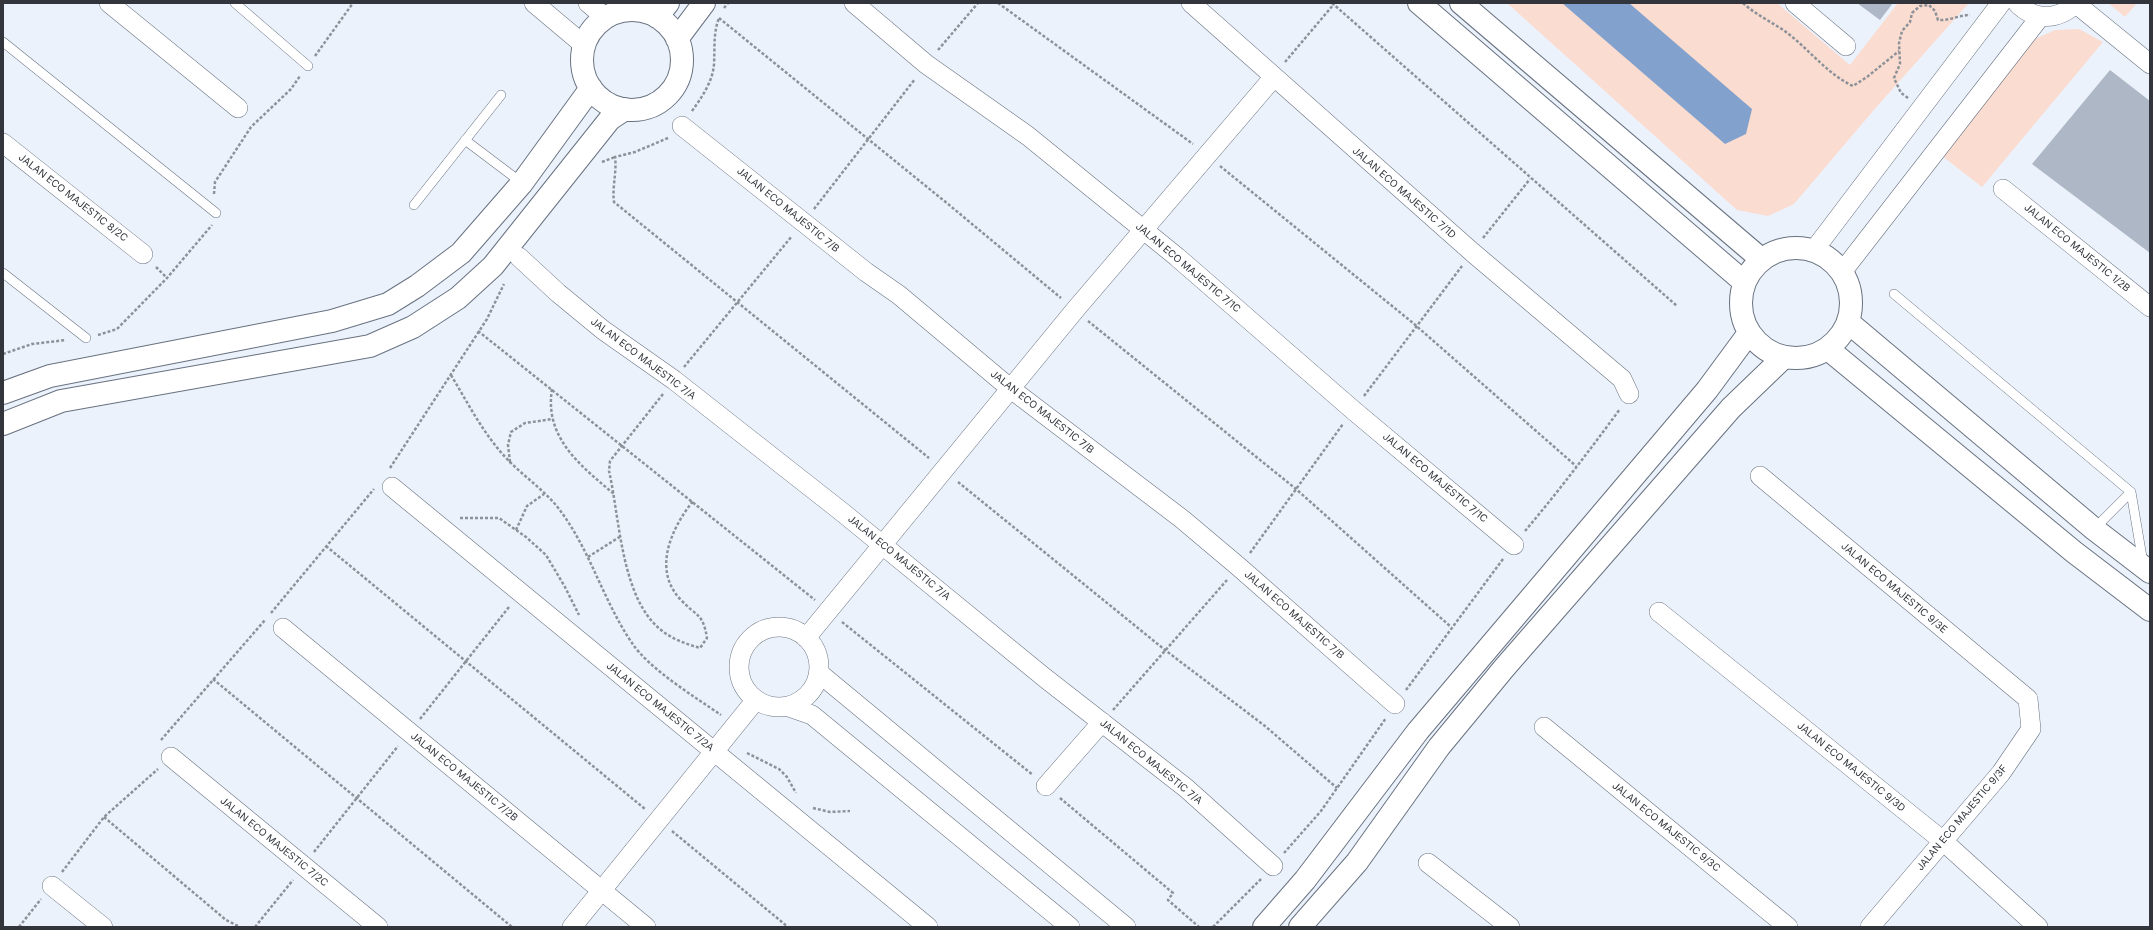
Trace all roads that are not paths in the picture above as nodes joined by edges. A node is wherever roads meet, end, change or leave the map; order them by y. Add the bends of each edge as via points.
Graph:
1 (109, 3) edge
2 (235, 3) edge
3 (534, 3) edge
4 (588, 3) edge
5 (704, 3) edge
6 (854, 3) edge
7 (1191, 3) edge
8 (1419, 3) edge
9 (1461, 3) edge
10 (1795, 3) edge
11 (2001, 3) edge
12 (2017, 3) edge
13 (2076, 3) edge
14 (663, 10) edge
15 (2040, 16) junction
16 (605, 17) junction
17 (677, 39) junction
18 (3, 42) edge
19 (584, 45) junction
20 (1846, 46) dead end
21 (2150, 64) edge
22 (308, 66) dead end
23 (1273, 78) junction
24 (591, 88) junction
25 (501, 95) dead end
26 (238, 108) dead end
27 (625, 109) junction
28 (682, 126) dead end
29 (465, 140) junction
30 (3, 143) edge
31 (522, 183) junction
32 (2003, 190) dead end
33 (414, 205) dead end
34 (216, 213) dead end
35 (1144, 230) junction
36 (1814, 250) junction
37 (143, 254) dead end
38 (519, 257) dead end
39 (1761, 259) junction
40 (1842, 272) junction
41 (3, 273) edge
42 (1744, 282) junction
43 (1894, 294) dead end
44 (2150, 307) edge
45 (1848, 322) junction
46 (1749, 333) junction
47 (86, 338) dead end
48 (1828, 349) junction
49 (1784, 357) junction
50 (1625, 387) road end
51 (1011, 389) junction
52 (3, 393) edge
53 (3, 424) edge
54 (1760, 476) dead end
55 (386, 484) road end
56 (2131, 492) junction
57 (2094, 529) junction
58 (883, 544) junction
59 (1514, 545) road end
60 (2147, 570) edge
61 (2150, 610) edge
62 (1659, 612) dead end
63 (276, 622) road end
64 (806, 638) junction
65 (819, 673) junction
66 (2028, 699) joint
67 (756, 700) junction
68 (1396, 704) road end
69 (789, 707) junction
70 (1102, 722) junction
71 (1544, 727) dead end
72 (717, 747) junction
73 (171, 758) dead end
74 (1046, 786) road end
75 (1943, 841) junction
76 (1428, 863) dead end
77 (1273, 866) road end
78 (52, 886) road end
79 (602, 890) junction
80 (103, 927) edge
81 (378, 927) edge
82 (572, 927) edge
83 (646, 927) edge
84 (928, 927) edge
85 (1070, 927) edge
86 (1126, 927) edge
87 (1264, 927) edge
88 (1300, 927) edge
89 (1510, 927) edge
90 (1788, 927) edge
91 (1870, 927) edge
92 (2038, 927) edge

1 - 26 street
2 - 22 lane
3 - 19 street
4 - 16 street
5 - 17 street
6 - 35 street, JALAN ECO MAJESTIC 7/1C via 926,64 1028,136
7 - 23 street, JALAN ECO MAJESTIC 7/1D
8 - 42 street
9 - 39 street
10 - 20 street
11 - 36 street
12 - 15 street via 2030,13
13 - 15 street via 2059,15
13 - 21 street
14 - 16 street via 631,10
14 - 17 street
15 - 40 street
16 - 19 street via 589,34
17 - 27 street via 681,69 676,83 667,96 655,104 640,109
18 - 34 lane
19 - 24 street via 584,75
23 - 35 street
23 - 50 street, JALAN ECO MAJESTIC 7/1D
24 - 27 street via 610,105
24 - 31 street
25 - 29 lane
27 - 53 street via 610,118 493,266 458,298 413,327 370,346 61,401
28 - 51 street, JALAN ECO MAJESTIC 7/B via 866,272 899,295
29 - 31 lane
29 - 33 lane
30 - 37 street, JALAN ECO MAJESTIC 8/2C
31 - 52 street via 461,253 388,304 332,321 50,376
32 - 44 street, JALAN ECO MAJESTIC 1/2B
35 - 51 street
35 - 59 street, JALAN ECO MAJESTIC 7/1C
36 - 39 street via 1796,247 1778,250
36 - 40 street via 1830,259
38 - 58 street, JALAN ECO MAJESTIC 7/A via 604,330 674,380
39 - 42 street via 1751,269
40 - 45 street via 1851,300
41 - 47 lane
42 - 46 street via 1740,299 1742,317
43 - 56 lane
45 - 48 street via 1840,337
45 - 57 street
46 - 49 street via 1758,344
46 - 87 street via 1707,390 1418,731 1305,880
48 - 49 street via 1814,356
48 - 61 street via 2074,552
49 - 88 street via 1732,408 1505,667 1439,748 1357,862
51 - 58 street
51 - 68 street, JALAN ECO MAJESTIC 7/B via 1182,519
54 - 66 street, JALAN ECO MAJESTIC 9/3E
55 - 72 street, JALAN ECO MAJESTIC 7/2A
56 - 57 lane
56 - 60 lane
57 - 60 street
58 - 64 street
58 - 70 street, JALAN ECO MAJESTIC 7/A
62 - 75 street, JALAN ECO MAJESTIC 9/3D
63 - 79 street, JALAN ECO MAJESTIC 7/2B
64 - 65 street via 817,654
64 - 67 street via 795,630 776,627 757,633 747,641 740,653 738,666 740,679 746,691
65 - 69 street via 812,691
65 - 86 street
66 - 75 street, JALAN ECO MAJESTIC 9/3F via 2032,729 2001,773
67 - 69 street via 766,706
67 - 72 street
69 - 85 street via 812,715
70 - 74 street
70 - 77 street, JALAN ECO MAJESTIC 7/A via 1186,788
71 - 90 street, JALAN ECO MAJESTIC 9/3C
72 - 79 street
72 - 84 street, JALAN ECO MAJESTIC 7/2A
73 - 81 street, JALAN ECO MAJESTIC 7/2C
75 - 91 street, JALAN ECO MAJESTIC 9/3F
75 - 92 street, JALAN ECO MAJESTIC 9/3D
76 - 89 street
78 - 80 street
79 - 82 street
79 - 83 street, JALAN ECO MAJESTIC 7/2B

